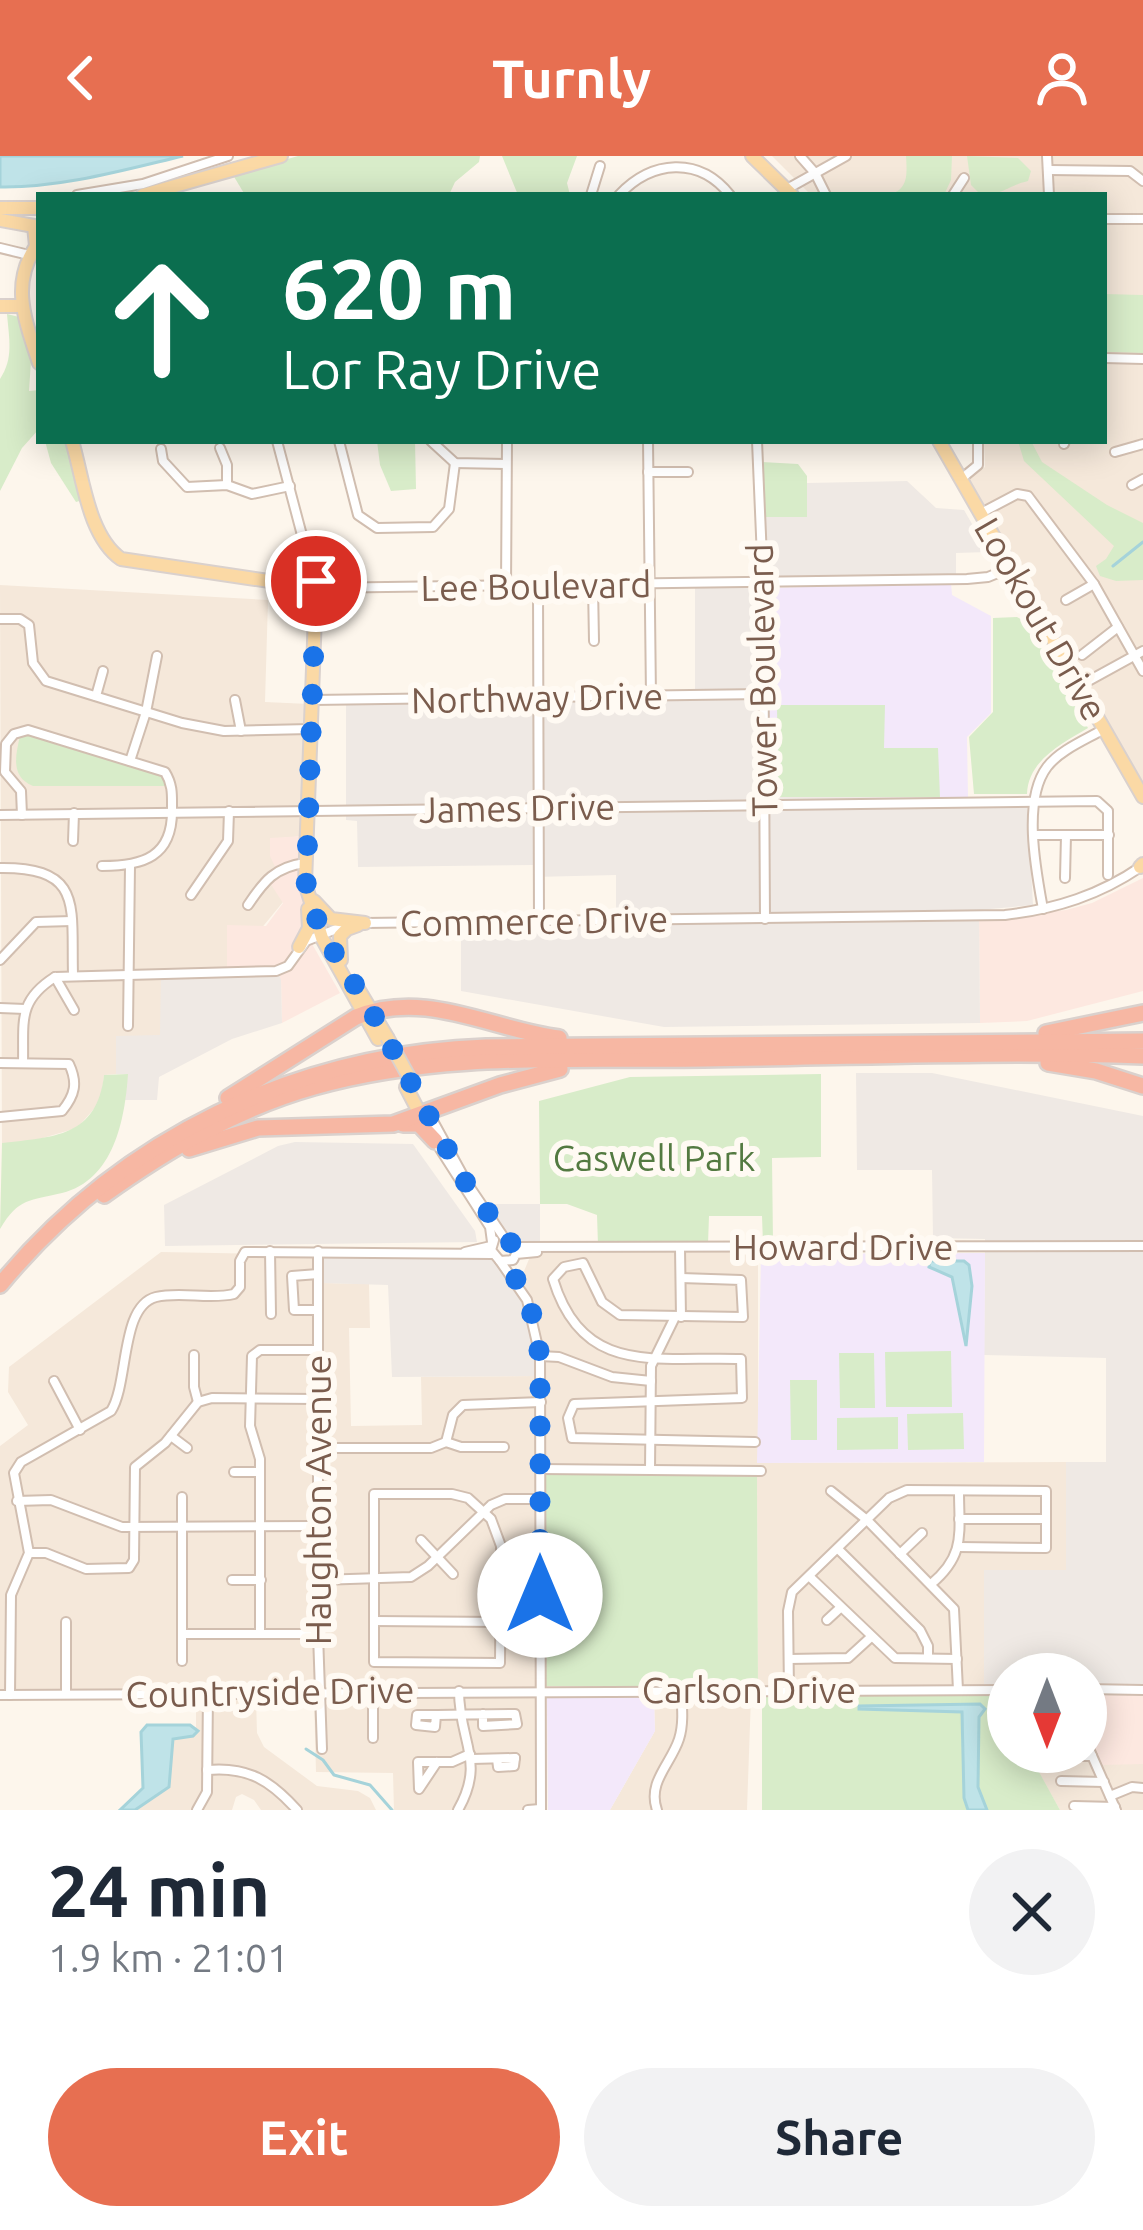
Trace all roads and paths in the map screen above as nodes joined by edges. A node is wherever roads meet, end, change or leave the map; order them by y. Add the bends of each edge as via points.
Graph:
1 (228, 156) edge
2 (281, 156) edge
3 (752, 156) edge
4 (800, 156) edge
5 (846, 156) edge
6 (1047, 156) edge
7 (600, 166) dead end
8 (1049, 170) junction
9 (815, 173) junction
10 (964, 178) dead end
11 (1143, 181) edge
12 (186, 183) junction
13 (95, 192) edge
14 (154, 192) edge
15 (166, 192) edge
16 (592, 192) edge
17 (622, 192) edge
18 (728, 192) edge
19 (790, 192) edge
20 (824, 192) edge
21 (955, 192) edge
22 (1049, 192) edge
23 (0, 208) edge
24 (36, 208) edge
25 (36, 218) edge
26 (0, 219) edge
27 (1107, 219) edge
28 (1143, 220) edge
29 (0, 248) edge
30 (35, 248) edge
31 (0, 306) edge
32 (22, 306) junction
33 (36, 307) edge
34 (36, 353) edge
35 (1107, 358) edge
36 (1143, 359) edge
37 (73, 444) edge
38 (279, 444) edge
39 (340, 444) edge
40 (434, 444) edge
41 (507, 444) edge
42 (648, 444) edge
43 (757, 444) edge
44 (941, 444) edge
45 (978, 444) edge
46 (1143, 444) edge
47 (220, 448) dead end
48 (161, 449) dead end
49 (1115, 452) dead end
50 (455, 463) junction
51 (506, 464) junction
52 (648, 472) junction
53 (688, 472) dead end
54 (1143, 479) edge
55 (961, 480) junction
56 (226, 485) junction
57 (1132, 485) dead end
58 (290, 486) junction
59 (980, 514) junction
60 (1010, 568) junction
61 (313, 572) junction
62 (278, 582) junction
63 (764, 582) junction
64 (648, 584) junction
65 (1094, 584) junction
66 (538, 586) junction
67 (593, 586) junction
68 (506, 587) junction
69 (316, 588) junction
70 (1066, 600) dead end
71 (0, 619) edge
72 (1118, 627) junction
73 (594, 641) dead end
74 (1139, 654) edge
75 (158, 656) dead end
76 (1082, 656) dead end
77 (103, 671) dead end
78 (1143, 671) edge
79 (1079, 686) junction
80 (763, 694) junction
81 (96, 696) junction
82 (651, 697) junction
83 (540, 699) junction
84 (235, 700) dead end
85 (311, 700) junction
86 (146, 712) junction
87 (310, 729) junction
88 (1104, 729) junction
89 (241, 731) junction
90 (130, 761) junction
91 (1143, 797) edge
92 (1034, 801) junction
93 (764, 805) junction
94 (540, 808) junction
95 (307, 810) junction
96 (230, 811) junction
97 (172, 812) junction
98 (74, 813) junction
99 (0, 815) edge
100 (22, 815) junction
101 (1034, 835) junction
102 (1066, 835) junction
103 (1108, 835) junction
104 (73, 841) dead end
105 (305, 863) junction
106 (102, 866) dead end
107 (130, 866) junction
108 (0, 868) edge
109 (1142, 868) edge
110 (1108, 875) dead end
111 (1065, 878) dead end
112 (306, 890) junction
113 (191, 895) dead end
114 (248, 904) dead end
115 (1044, 910) junction
116 (765, 919) junction
117 (72, 921) junction
118 (539, 922) junction
119 (368, 923) junction
120 (322, 933) junction
121 (299, 947) junction
122 (0, 960) edge
123 (337, 961) junction
124 (128, 973) junction
125 (73, 974) junction
126 (55, 977) junction
127 (0, 1008) edge
128 (25, 1009) junction
129 (74, 1010) dead end
130 (368, 1013) junction
131 (1143, 1013) edge
132 (128, 1026) dead end
133 (1143, 1041) edge
134 (628, 1045) junction
135 (982, 1048) junction
136 (1143, 1056) edge
137 (603, 1060) junction
138 (0, 1063) edge
139 (23, 1063) junction
140 (1143, 1086) edge
141 (429, 1110) junction
142 (0, 1117) edge
143 (382, 1126) junction
144 (175, 1135) junction
145 (436, 1135) junction
146 (132, 1175) junction
147 (483, 1211) junction
148 (505, 1239) junction
149 (1143, 1246) edge
150 (680, 1248) junction
151 (318, 1251) junction
152 (494, 1251) junction
153 (270, 1252) junction
154 (514, 1254) junction
155 (318, 1274) junction
156 (681, 1279) junction
157 (516, 1281) junction
158 (0, 1285) edge
159 (0, 1298) edge
160 (318, 1310) junction
161 (271, 1314) dead end
162 (678, 1317) junction
163 (317, 1350) junction
164 (194, 1355) dead end
165 (540, 1356) junction
166 (656, 1356) junction
167 (55, 1381) dead end
168 (651, 1381) junction
169 (250, 1399) junction
170 (318, 1399) junction
171 (198, 1402) junction
172 (541, 1402) junction
173 (650, 1404) junction
174 (80, 1430) junction
175 (171, 1436) junction
176 (446, 1442) junction
177 (651, 1442) junction
178 (755, 1442) dead end
179 (504, 1447) dead end
180 (187, 1448) dead end
181 (318, 1448) junction
182 (540, 1469) junction
183 (650, 1469) junction
184 (761, 1471) dead end
185 (234, 1472) dead end
186 (260, 1472) junction
187 (831, 1491) dead end
188 (958, 1491) junction
189 (182, 1496) dead end
190 (540, 1499) junction
191 (17, 1501) junction
192 (483, 1511) junction
193 (1046, 1519) junction
194 (867, 1520) junction
195 (959, 1520) junction
196 (317, 1526) junction
197 (135, 1527) junction
198 (183, 1527) junction
199 (261, 1527) junction
200 (922, 1533) dead end
201 (421, 1540) dead end
202 (958, 1547) junction
203 (838, 1549) junction
204 (29, 1553) junction
205 (900, 1554) junction
206 (438, 1557) junction
207 (453, 1574) dead end
208 (810, 1577) junction
209 (232, 1580) dead end
210 (261, 1580) junction
211 (318, 1580) junction
212 (373, 1580) junction
213 (932, 1584) junction
214 (6, 1595) edge
215 (840, 1608) junction
216 (827, 1620) dead end
217 (66, 1622) dead end
218 (374, 1622) junction
219 (501, 1622) junction
220 (182, 1634) junction
221 (260, 1634) junction
222 (318, 1634) junction
223 (871, 1637) junction
224 (5, 1646) edge
225 (928, 1658) junction
226 (958, 1659) junction
227 (789, 1660) junction
228 (182, 1661) dead end
229 (1107, 1689) edge
230 (458, 1690) junction
231 (681, 1690) junction
232 (788, 1690) junction
233 (958, 1690) junction
234 (987, 1690) edge
235 (1143, 1690) edge
236 (373, 1691) junction
237 (540, 1691) junction
238 (318, 1692) junction
239 (208, 1693) junction
240 (66, 1694) junction
241 (5, 1695) edge
242 (459, 1714) junction
243 (483, 1714) dead end
244 (436, 1715) dead end
245 (373, 1738) dead end
246 (322, 1748) dead end
247 (471, 1756) junction
248 (497, 1758) dead end
249 (437, 1762) dead end
250 (207, 1770) junction
251 (1100, 1773) edge
252 (1061, 1781) dead end
253 (1104, 1782) junction
254 (1143, 1788) edge
255 (1110, 1796) junction
256 (1074, 1806) dead end
257 (460, 1807) edge
258 (1116, 1808) edge
259 (474, 1809) edge
260 (540, 1809) edge
261 (197, 1810) edge
262 (297, 1810) edge
263 (528, 1810) edge
264 (657, 1810) edge

1 - 13 street
2 - 12 main road
3 - 19 main road
4 - 9 street
5 - 9 street
6 - 8 street
7 - 16 street
8 - 11 street via 1130,171
8 - 22 street
9 - 19 street
9 - 20 street
10 - 21 street
12 - 14 main road
12 - 15 main road
17 - 18 street via 655,166 693,164
23 - 24 main road
25 - 26 main road
26 - 30 main road via 34,226
27 - 28 street
29 - 30 street
30 - 32 main road via 21,277
31 - 32 main road
32 - 33 street
32 - 34 main road
35 - 36 street
37 - 62 main road, Lee Boulevard via 112,554
38 - 58 street
39 - 50 street via 358,515 377,528 433,527 449,509
40 - 50 street
41 - 51 street
42 - 52 street
43 - 63 street, Tower Boulevard
44 - 55 main road, Lookout Drive
45 - 55 street via 978,465
46 - 49 street
47 - 56 street
48 - 56 street via 187,487
50 - 51 street
51 - 68 street
52 - 53 street
52 - 64 street
54 - 57 street
55 - 59 main road, Lookout Drive
56 - 58 street via 252,494
58 - 61 street
59 - 60 main road, Lookout Drive
59 - 65 street via 1028,496
60 - 63 street, Lee Boulevard via 981,578
60 - 79 main road, Lookout Drive
61 - 62 main road via 308,580
61 - 69 street
62 - 69 main road, Lee Boulevard
63 - 64 street, Lee Boulevard
63 - 80 street, Tower Boulevard
64 - 67 street, Lee Boulevard
64 - 82 street
65 - 70 street
65 - 72 street
66 - 67 street, Lee Boulevard
66 - 68 street, Lee Boulevard
66 - 83 street
67 - 73 street
68 - 69 street, Lee Boulevard
69 - 85 main road
71 - 81 street via 29,625 33,663 46,681
72 - 74 street
72 - 76 street
74 - 78 street
74 - 79 street
75 - 86 street
77 - 81 street
79 - 88 main road, Lookout Drive
80 - 82 street, Northway Drive
80 - 93 street, Tower Boulevard
81 - 86 street
82 - 83 street, Northway Drive
83 - 85 street, Northway Drive
83 - 94 street
84 - 89 street
85 - 87 main road
86 - 89 street
86 - 90 street
87 - 89 street
87 - 95 main road
88 - 91 main road, Lookout Drive
88 - 92 street via 1053,760
90 - 97 street via 165,772
90 - 100 street via 28,730 14,734 5,772 20,791
92 - 93 street, James Drive
92 - 101 street
92 - 103 street, James Drive via 1101,802
93 - 94 street, James Drive
93 - 116 street, Tower Boulevard
94 - 95 street, James Drive
94 - 118 street
95 - 96 street, James Drive
95 - 105 main road
96 - 97 street, James Drive
96 - 113 street via 227,841
97 - 98 street, James Drive
97 - 107 street via 165,842
98 - 100 street, James Drive
98 - 104 street
99 - 100 street, James Drive
101 - 102 street
101 - 115 street
102 - 103 street
102 - 111 street
103 - 110 street
105 - 112 main road
105 - 114 street via 279,869
106 - 107 street
107 - 124 street
108 - 117 street via 40,869 57,879 70,896
109 - 115 street, Commerce Drive
112 - 119 main road via 329,918
112 - 120 main road
112 - 121 main road via 309,926
115 - 116 street, Commerce Drive
116 - 118 street, Commerce Drive
117 - 122 street via 36,922
117 - 125 street
118 - 119 street, Commerce Drive
119 - 120 street, Commerce Drive
119 - 123 main road via 344,931
120 - 121 street, Commerce Drive
120 - 123 main road
121 - 123 main road via 319,947
121 - 124 street, Commerce Drive via 276,971
123 - 130 main road
124 - 125 street, Commerce Drive
124 - 132 street
125 - 126 street, Commerce Drive
126 - 128 street via 33,991
126 - 129 street
127 - 128 street
128 - 139 street
130 - 134 highway via 439,1008 539,1035
130 - 141 main road, bridge
130 - 144 highway
131 - 135 highway
133 - 135 highway
134 - 135 highway
134 - 144 highway via 460,1048 363,1061 261,1092
135 - 136 highway
135 - 137 highway
135 - 140 highway
137 - 141 highway
137 - 146 highway via 434,1064 339,1080 226,1120
138 - 139 street
139 - 142 street via 69,1064 73,1096 62,1111
141 - 143 highway
141 - 145 highway
143 - 145 highway via 415,1123
143 - 146 highway via 258,1128
144 - 158 highway via 76,1207
145 - 147 street
146 - 159 highway via 66,1226
147 - 148 street
147 - 152 street
148 - 152 street
148 - 154 street
149 - 150 street, Howard Drive
150 - 154 street, Howard Drive
150 - 156 street
151 - 152 street
151 - 153 street
151 - 155 street, Haughton Avenue
152 - 154 street, Howard Drive
152 - 157 street
153 - 161 street
153 - 174 street via 241,1256 234,1294 145,1302 116,1404
154 - 157 street
155 - 160 street, Haughton Avenue
155 - 160 street via 292,1276 294,1310
156 - 162 street
156 - 162 street via 741,1280 743,1317
157 - 165 street
160 - 163 street, Haughton Avenue
162 - 166 street
162 - 166 street via 614,1312 583,1263 554,1275 580,1334 616,1353
163 - 169 street via 255,1352
163 - 170 street, Haughton Avenue
164 - 171 street
165 - 168 street
165 - 172 street
166 - 168 street
166 - 173 street via 741,1359 742,1397
167 - 174 street
168 - 173 street
169 - 170 street
169 - 171 street
169 - 186 street
170 - 181 street, Haughton Avenue
171 - 175 street
172 - 176 street via 463,1405
172 - 182 street
173 - 177 street
173 - 177 street via 574,1404 568,1424 577,1442
174 - 191 street via 21,1462
175 - 180 street
175 - 197 street via 135,1467
176 - 179 street
176 - 181 street
177 - 178 street
177 - 183 street
181 - 196 street, Haughton Avenue
182 - 183 street
182 - 190 street
183 - 184 street
185 - 186 street
186 - 199 street
187 - 194 street
188 - 193 street via 1046,1492
188 - 194 street via 907,1490
188 - 195 street
189 - 198 street
190 - 192 street via 505,1499
190 - 237 street
191 - 197 street via 51,1500
191 - 204 street
192 - 206 street
192 - 212 street via 452,1494 374,1494
192 - 219 street via 502,1546
193 - 195 street
193 - 202 street via 1046,1548
194 - 203 street
194 - 205 street
195 - 202 street
196 - 199 street
196 - 211 street, Haughton Avenue
197 - 198 street
197 - 204 street via 134,1560 125,1569 78,1568
198 - 199 street
198 - 220 street
199 - 210 street
200 - 205 street
201 - 206 street
202 - 213 street via 952,1566
203 - 208 street
203 - 225 street via 920,1630
204 - 214 street
205 - 213 street
206 - 207 street
206 - 212 street via 411,1577
208 - 215 street
208 - 227 street via 789,1598
209 - 210 street
210 - 221 street
211 - 212 street
211 - 222 street, Haughton Avenue
212 - 218 street
213 - 226 street via 954,1609
214 - 224 street
215 - 216 street
215 - 223 street
217 - 240 street
218 - 219 street
218 - 219 street via 374,1662 381,1664 500,1663
220 - 221 street
220 - 228 street
221 - 222 street
222 - 238 street, Haughton Avenue
223 - 225 street via 895,1658
223 - 227 street via 848,1658
224 - 241 street
225 - 226 street
226 - 233 street
227 - 232 street
229 - 235 street
230 - 236 street, Countryside Drive
230 - 237 street, Countryside Drive
230 - 242 street
231 - 232 street, Carlson Drive
231 - 237 street, Carlson Drive
231 - 264 street via 681,1734 653,1791
232 - 233 street, Carlson Drive
233 - 234 street, Carlson Drive
236 - 238 street, Countryside Drive
236 - 245 street
237 - 260 street
238 - 239 street, Countryside Drive
238 - 246 street, Haughton Avenue
239 - 240 street, Countryside Drive
239 - 250 street
240 - 241 street, Countryside Drive
242 - 243 street
242 - 244 street
242 - 247 street
247 - 248 street
247 - 249 street
247 - 257 street via 472,1785
250 - 261 street
250 - 262 street via 265,1779
251 - 253 street
252 - 253 street
253 - 255 street
254 - 255 street
255 - 258 street
256 - 258 street
257 - 259 street
260 - 263 street

